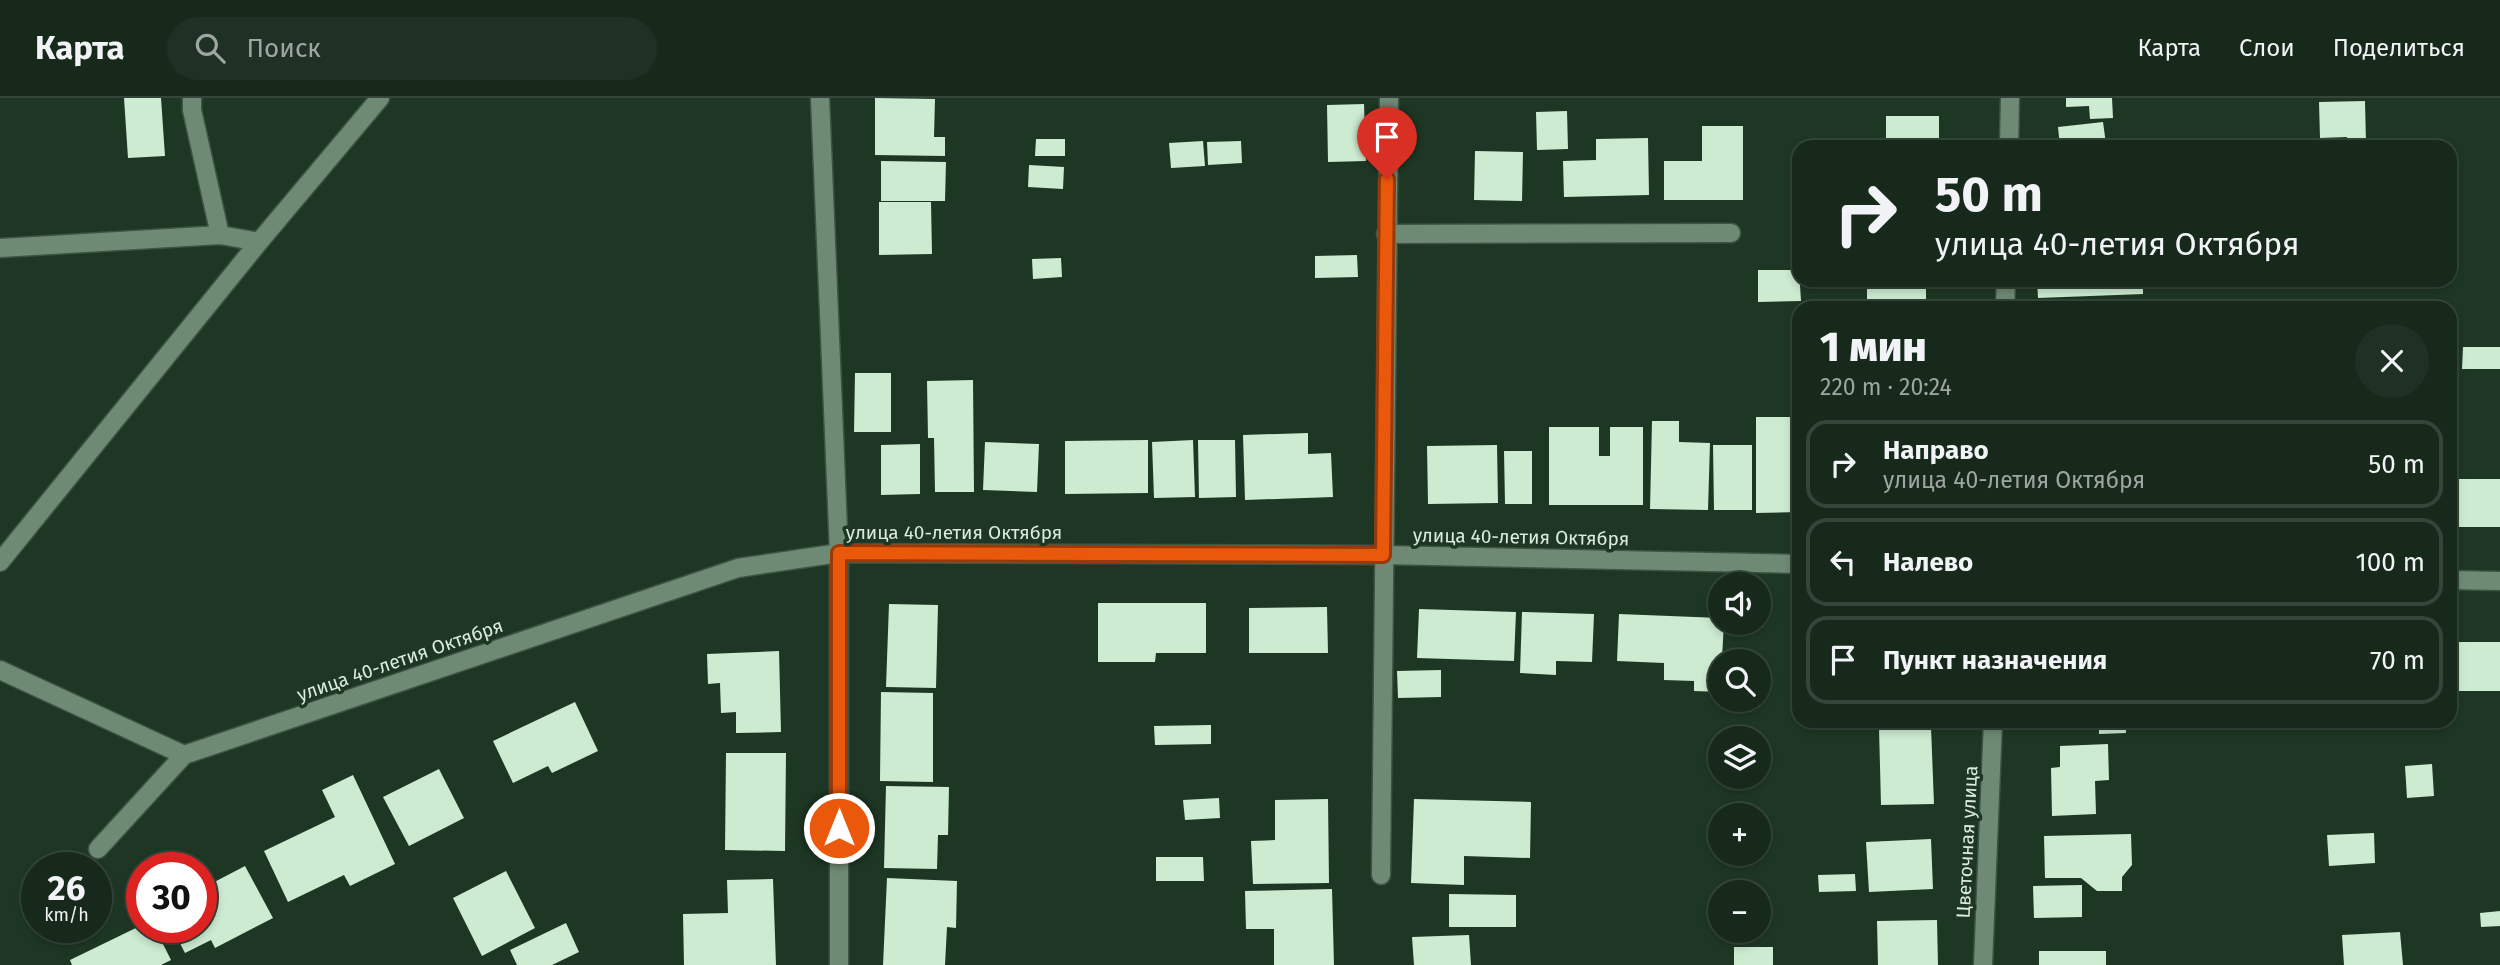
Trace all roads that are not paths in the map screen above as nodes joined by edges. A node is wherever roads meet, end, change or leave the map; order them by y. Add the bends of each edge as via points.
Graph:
1 (192, 98) edge
2 (380, 98) edge
3 (820, 98) edge
4 (1389, 98) edge
5 (2010, 98) edge
6 (2009, 140) edge
7 (1731, 233) dead end
8 (1386, 234) junction
9 (220, 235) junction
10 (259, 242) junction
11 (0, 248) edge
12 (839, 553) junction
13 (1383, 555) junction
14 (0, 562) edge
15 (1792, 564) edge
16 (2457, 580) edge
17 (2500, 581) edge
18 (0, 670) edge
19 (1993, 728) edge
20 (184, 755) junction
21 (98, 849) dead end
22 (1381, 875) dead end
23 (839, 965) edge
24 (1983, 965) edge

1 - 9 street
2 - 10 street
3 - 12 street
4 - 8 street
5 - 6 street
7 - 8 street
8 - 13 street
9 - 10 street
9 - 11 street
10 - 14 street
12 - 13 street, улица 40-летия Октября
12 - 20 street, улица 40-летия Октября via 738,568
12 - 23 street
13 - 15 street, улица 40-летия Октября
13 - 22 street
16 - 17 street
18 - 20 street
19 - 24 street, Цветочная улица
20 - 21 street, улица 40-летия Октября

